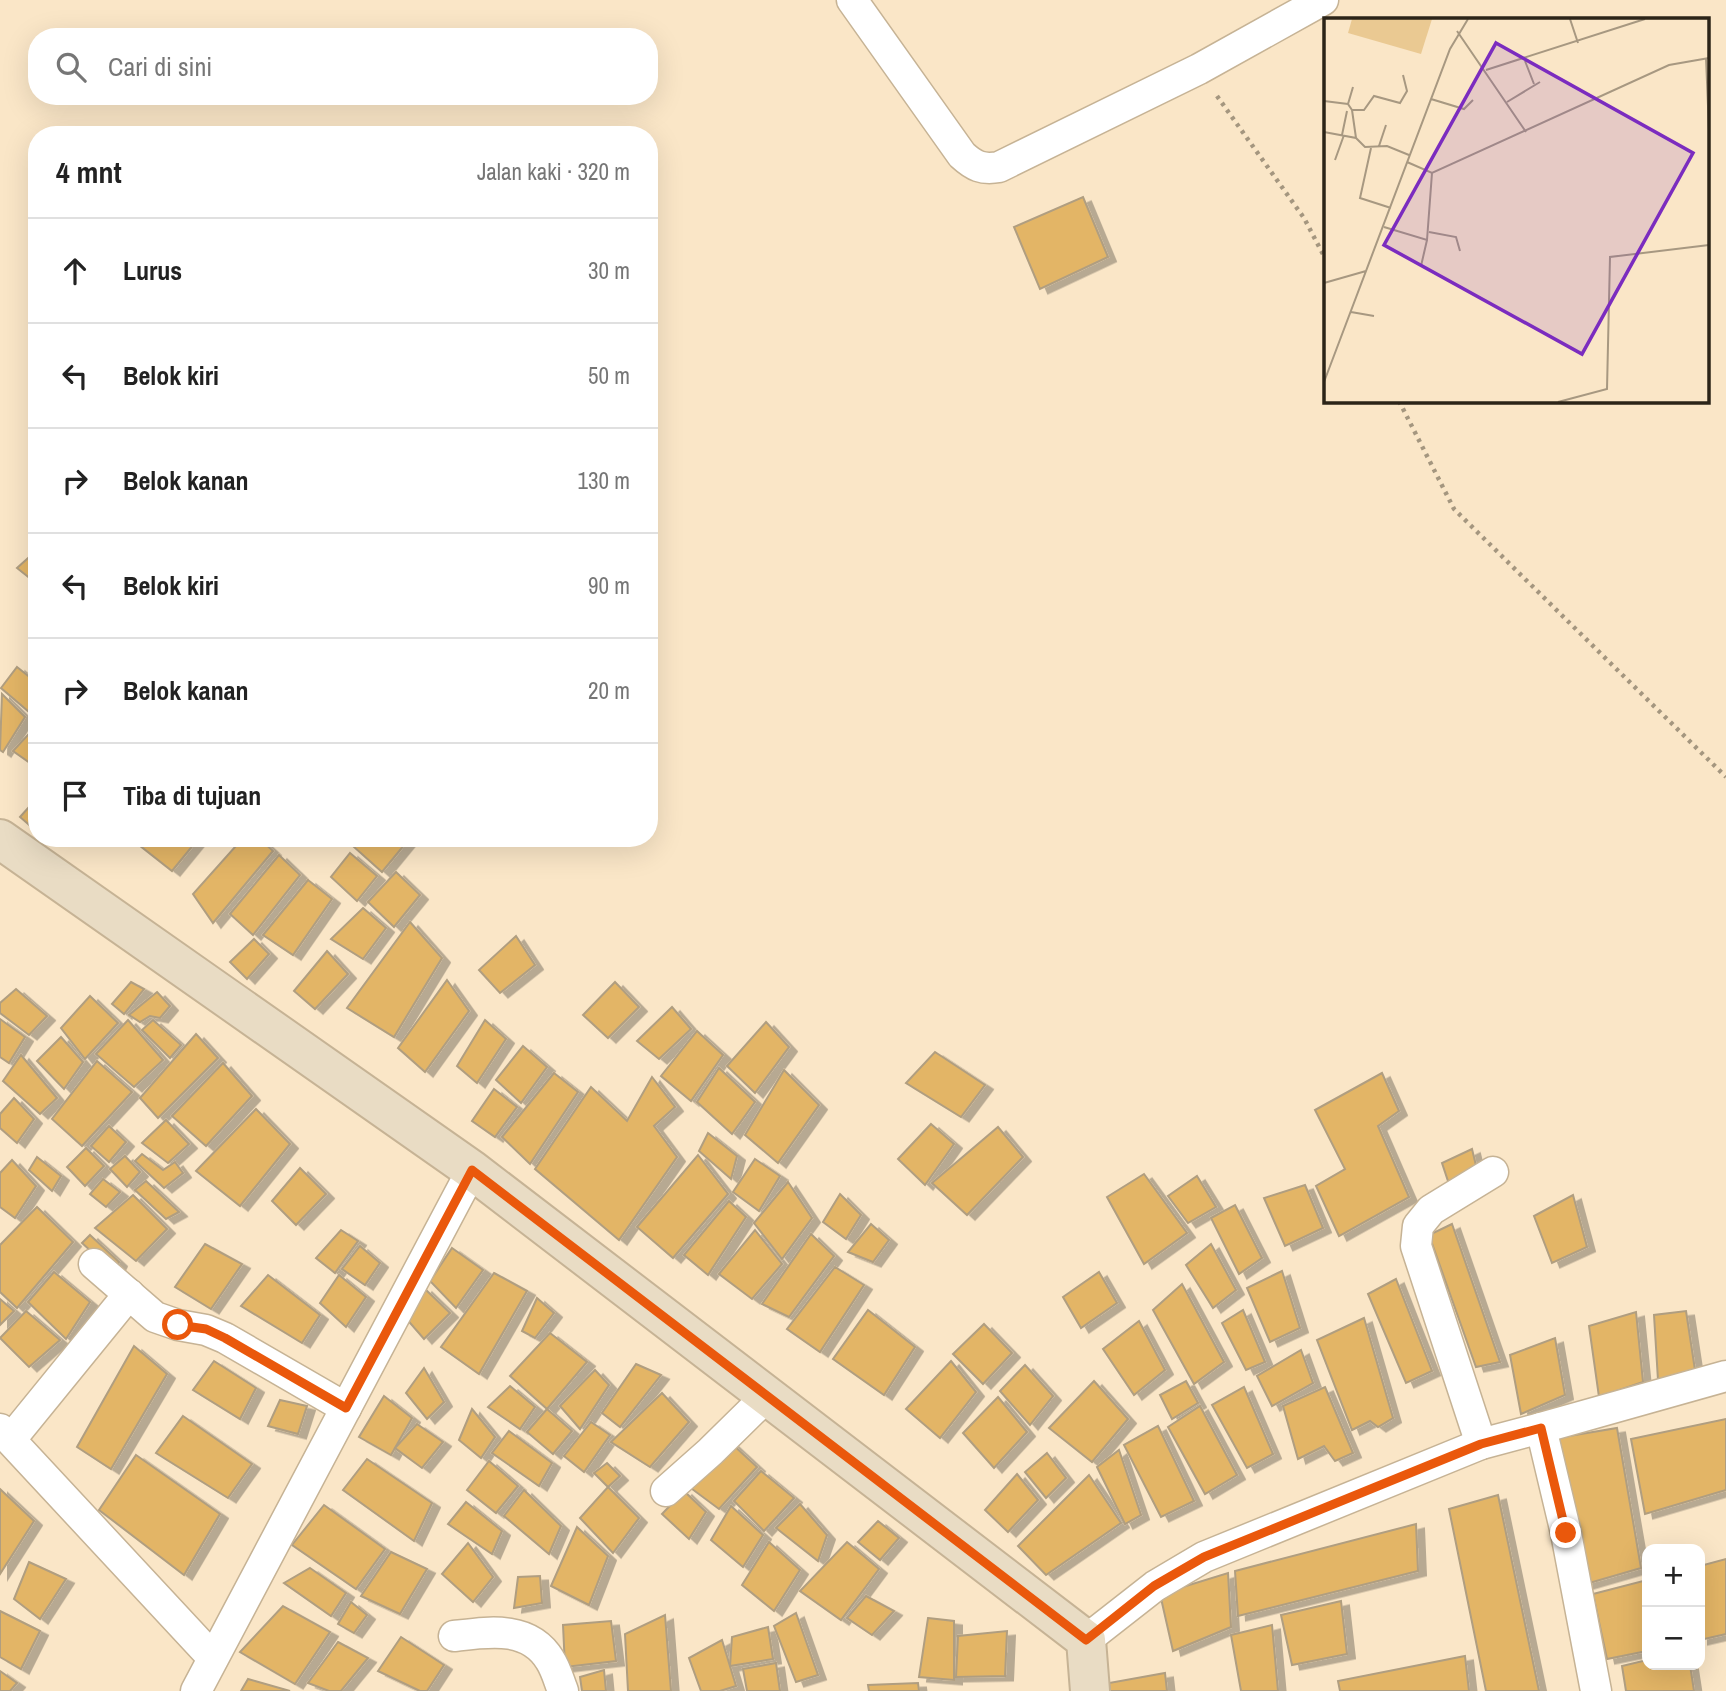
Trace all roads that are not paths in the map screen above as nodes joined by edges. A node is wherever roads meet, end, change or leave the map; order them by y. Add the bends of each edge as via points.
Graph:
1 (852, 0) edge
2 (1323, 0) edge
3 (0, 839) edge
4 (472, 1170) junction
5 (1493, 1172) dead end
6 (94, 1264) dead end
7 (129, 1294) junction
8 (1726, 1376) edge
9 (767, 1396) junction
10 (346, 1408) junction
11 (1541, 1428) junction
12 (6, 1434) edge
13 (1481, 1444) junction
14 (666, 1491) dead end
15 (454, 1636) dead end
16 (1086, 1640) junction
17 (213, 1658) junction
18 (196, 1691) edge
19 (563, 1691) edge
20 (1090, 1691) edge
21 (1596, 1691) edge

1 - 2 street via 962,155 985,170 1199,69
3 - 4 street
4 - 9 street
4 - 10 street
5 - 13 street via 1431,1210 1418,1226 1416,1246
6 - 7 street
7 - 10 street via 155,1317 225,1338
7 - 12 street
8 - 11 street
9 - 14 street
9 - 16 street
10 - 17 street
11 - 13 street
11 - 21 street
12 - 17 street
13 - 16 street via 1204,1557 1154,1586
15 - 19 street via 491,1631 527,1637 550,1658
16 - 20 street
17 - 18 street

